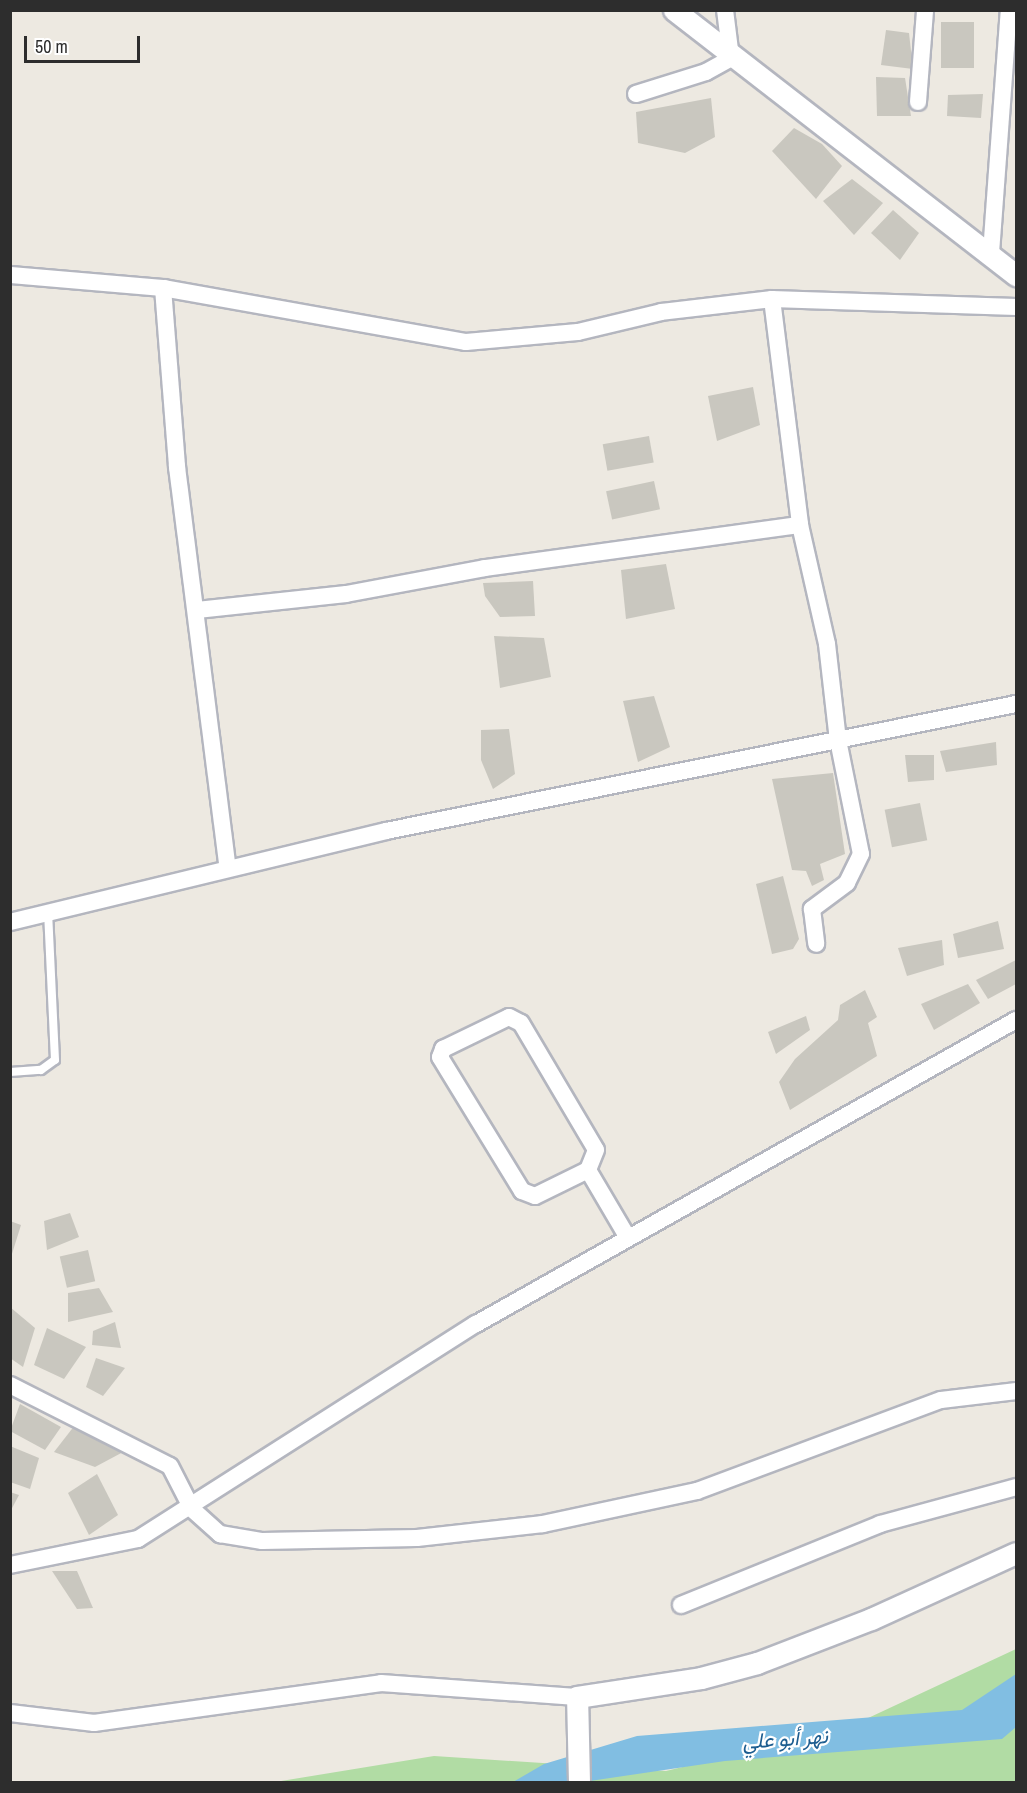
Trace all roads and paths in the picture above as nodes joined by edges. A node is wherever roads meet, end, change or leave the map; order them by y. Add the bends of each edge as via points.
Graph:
1 (674, 10) edge
2 (725, 10) edge
3 (924, 10) edge
4 (1009, 10) edge
5 (731, 58) junction
6 (636, 94) dead end
7 (918, 102) dead end
8 (991, 253) junction
9 (10, 275) edge
10 (1017, 275) edge
11 (163, 288) junction
12 (772, 299) junction
13 (1017, 307) edge
14 (800, 525) junction
15 (197, 610) junction
16 (1017, 704) edge
17 (838, 740) junction
18 (228, 868) junction
19 (48, 913) junction
20 (10, 922) edge
21 (816, 944) dead end
22 (1016, 1022) edge
23 (10, 1072) edge
24 (588, 1170) junction
25 (628, 1238) junction
26 (10, 1385) edge
27 (1017, 1391) edge
28 (1017, 1487) edge
29 (192, 1509) junction
30 (1017, 1553) edge
31 (10, 1565) edge
32 (681, 1605) dead end
33 (577, 1697) junction
34 (10, 1713) edge
35 (579, 1782) edge

1 - 5 street
2 - 5 street
3 - 7 street
4 - 8 street
5 - 6 street via 705,72
5 - 8 street
8 - 10 street
9 - 11 street
11 - 12 street via 466,342 578,332 661,312
11 - 15 street via 177,467
12 - 13 street
12 - 14 street
14 - 15 street via 485,568 346,594
14 - 17 street via 827,644
15 - 18 street
16 - 17 street
17 - 18 street via 681,768
17 - 21 street via 861,854 847,883 812,909
18 - 19 street
19 - 20 street
19 - 23 lane via 55,1060 41,1070
22 - 25 street
24 - 24 street via 546,1194 525,1194 441,1065 443,1049 509,1017 521,1023 596,1150
24 - 25 street
25 - 29 street via 476,1324
26 - 29 street via 170,1466
27 - 29 street via 941,1400 697,1491 543,1524 417,1538 262,1541 220,1534
28 - 32 street via 880,1524
29 - 31 street via 118,1546
30 - 33 street via 871,1619 757,1663 701,1678
33 - 34 street via 381,1683 268,1695 122,1721 59,1722
33 - 35 street

